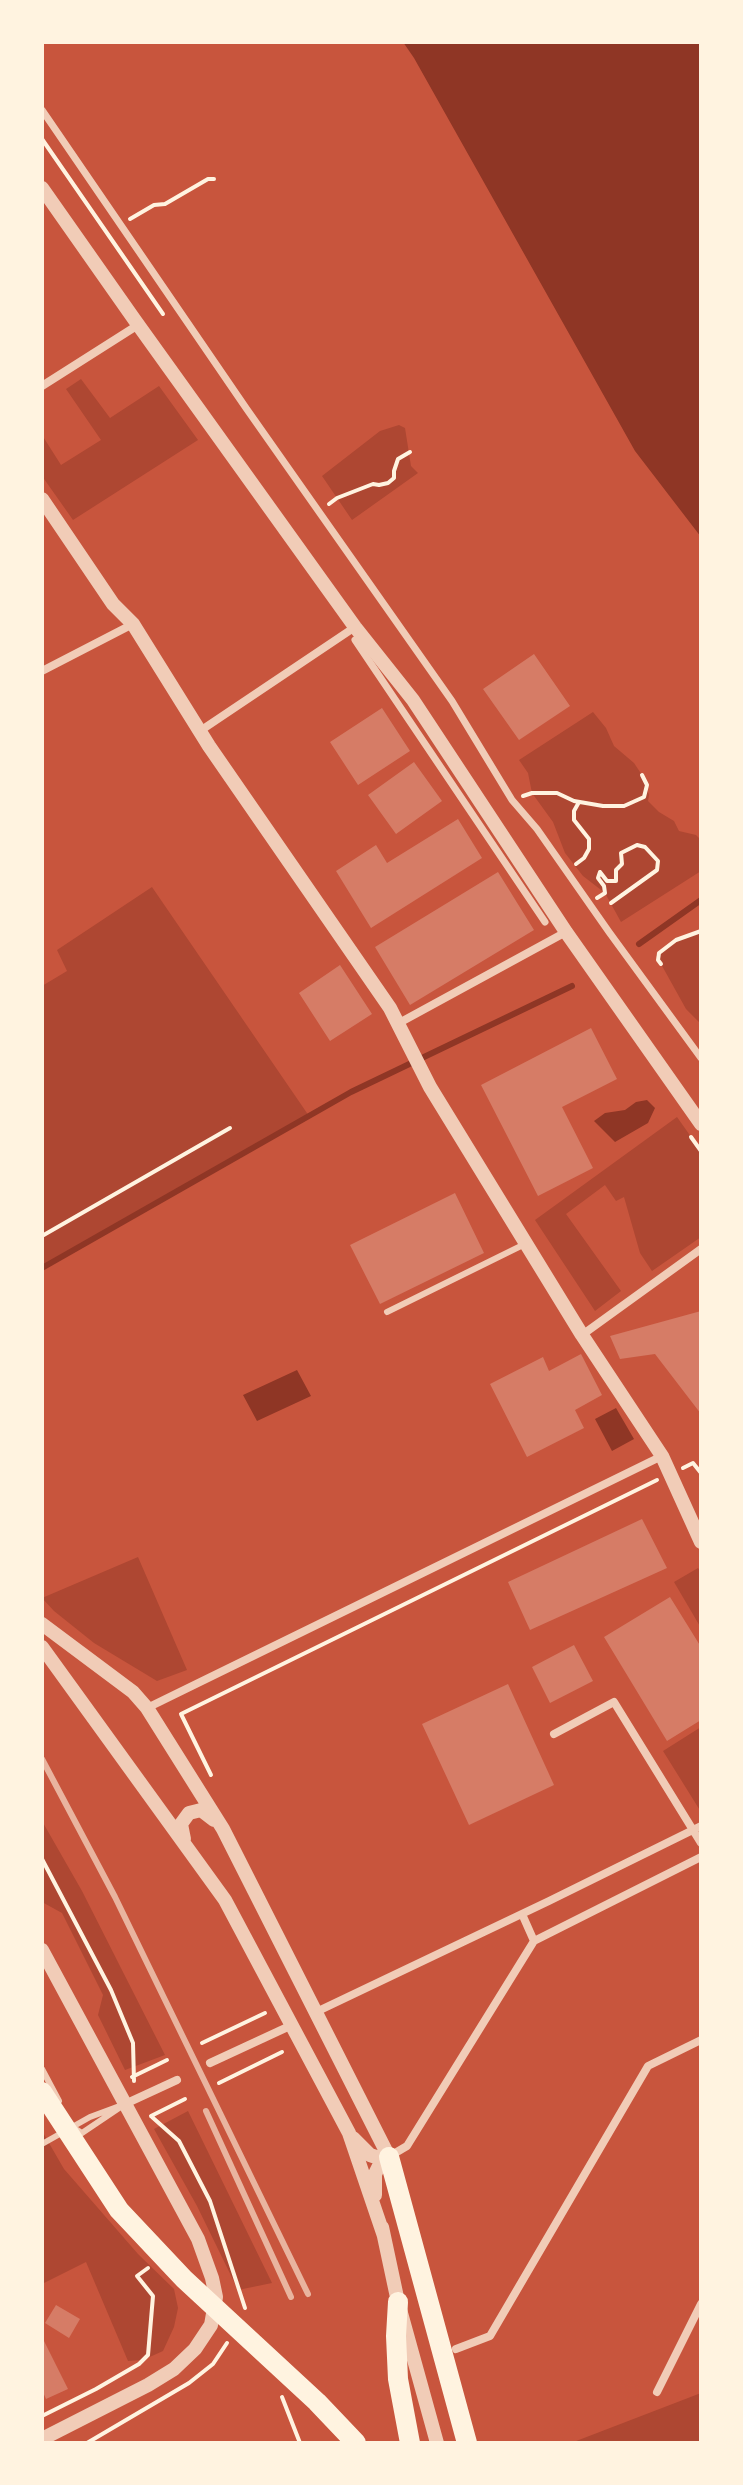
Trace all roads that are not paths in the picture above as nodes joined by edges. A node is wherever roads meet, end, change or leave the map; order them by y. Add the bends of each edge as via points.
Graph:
1 (42, 110) edge
2 (42, 188) edge
3 (138, 325) junction
4 (42, 386) edge
5 (42, 499) edge
6 (133, 624) junction
7 (355, 634) junction
8 (42, 671) edge
9 (200, 731) junction
10 (545, 922) dead end
11 (566, 932) junction
12 (399, 1023) junction
13 (701, 1058) edge
14 (701, 1124) edge
15 (527, 1243) junction
16 (701, 1249) edge
17 (387, 1312) dead end
18 (582, 1335) junction
19 (662, 1456) junction
20 (701, 1542) edge
21 (42, 1624) edge
22 (42, 1647) edge
23 (147, 1708) junction
24 (554, 1734) dead end
25 (698, 1827) edge
26 (223, 1829) junction
27 (701, 1843) edge
28 (186, 1846) junction
29 (701, 1857) edge
30 (522, 1914) junction
31 (534, 1941) junction
32 (42, 1950) edge
33 (316, 2012) junction
34 (292, 2025) junction
35 (701, 2040) edge
36 (210, 2063) dead end
37 (42, 2069) edge
38 (177, 2080) dead end
39 (42, 2092) edge
40 (125, 2104) junction
41 (73, 2127) junction
42 (349, 2133) junction
43 (42, 2144) edge
44 (389, 2157) junction
45 (384, 2236) junction
46 (398, 2302) junction
47 (701, 2304) edge
48 (456, 2349) dead end
49 (657, 2392) dead end
50 (42, 2439) edge
51 (356, 2443) edge
52 (410, 2443) edge
53 (437, 2443) edge
54 (467, 2443) edge

1 - 13 street via 452,701 512,800
2 - 3 street
3 - 4 street
3 - 7 street
5 - 6 street via 113,604
6 - 8 street
6 - 9 street
7 - 9 street
7 - 10 street
7 - 11 street via 413,700
9 - 12 street
11 - 12 street
11 - 14 street
12 - 15 street via 430,1087
15 - 17 lane
15 - 18 street
16 - 18 street
18 - 19 street
19 - 20 street
19 - 23 street
21 - 23 street
22 - 28 street
23 - 26 street
24 - 25 street via 614,1702
25 - 27 street
25 - 30 street
26 - 28 street via 208,1813 192,1811 181,1824
26 - 33 street
28 - 34 street via 225,1900
29 - 31 street
30 - 31 street
30 - 33 street
31 - 44 street via 407,2146
32 - 40 street
33 - 44 street
34 - 36 street
34 - 42 street
35 - 48 street via 648,2066 490,2336
37 - 41 lane
38 - 40 street
39 - 51 highway via 119,2210
40 - 41 lane via 82,2133
40 - 50 street via 198,2239 212,2278 215,2312 195,2349 174,2369
41 - 43 lane
42 - 44 street via 370,2155
42 - 45 street
44 - 45 street via 379,2166 374,2187
44 - 54 highway
45 - 46 street
46 - 52 highway via 398,2379
46 - 53 street
47 - 49 street

